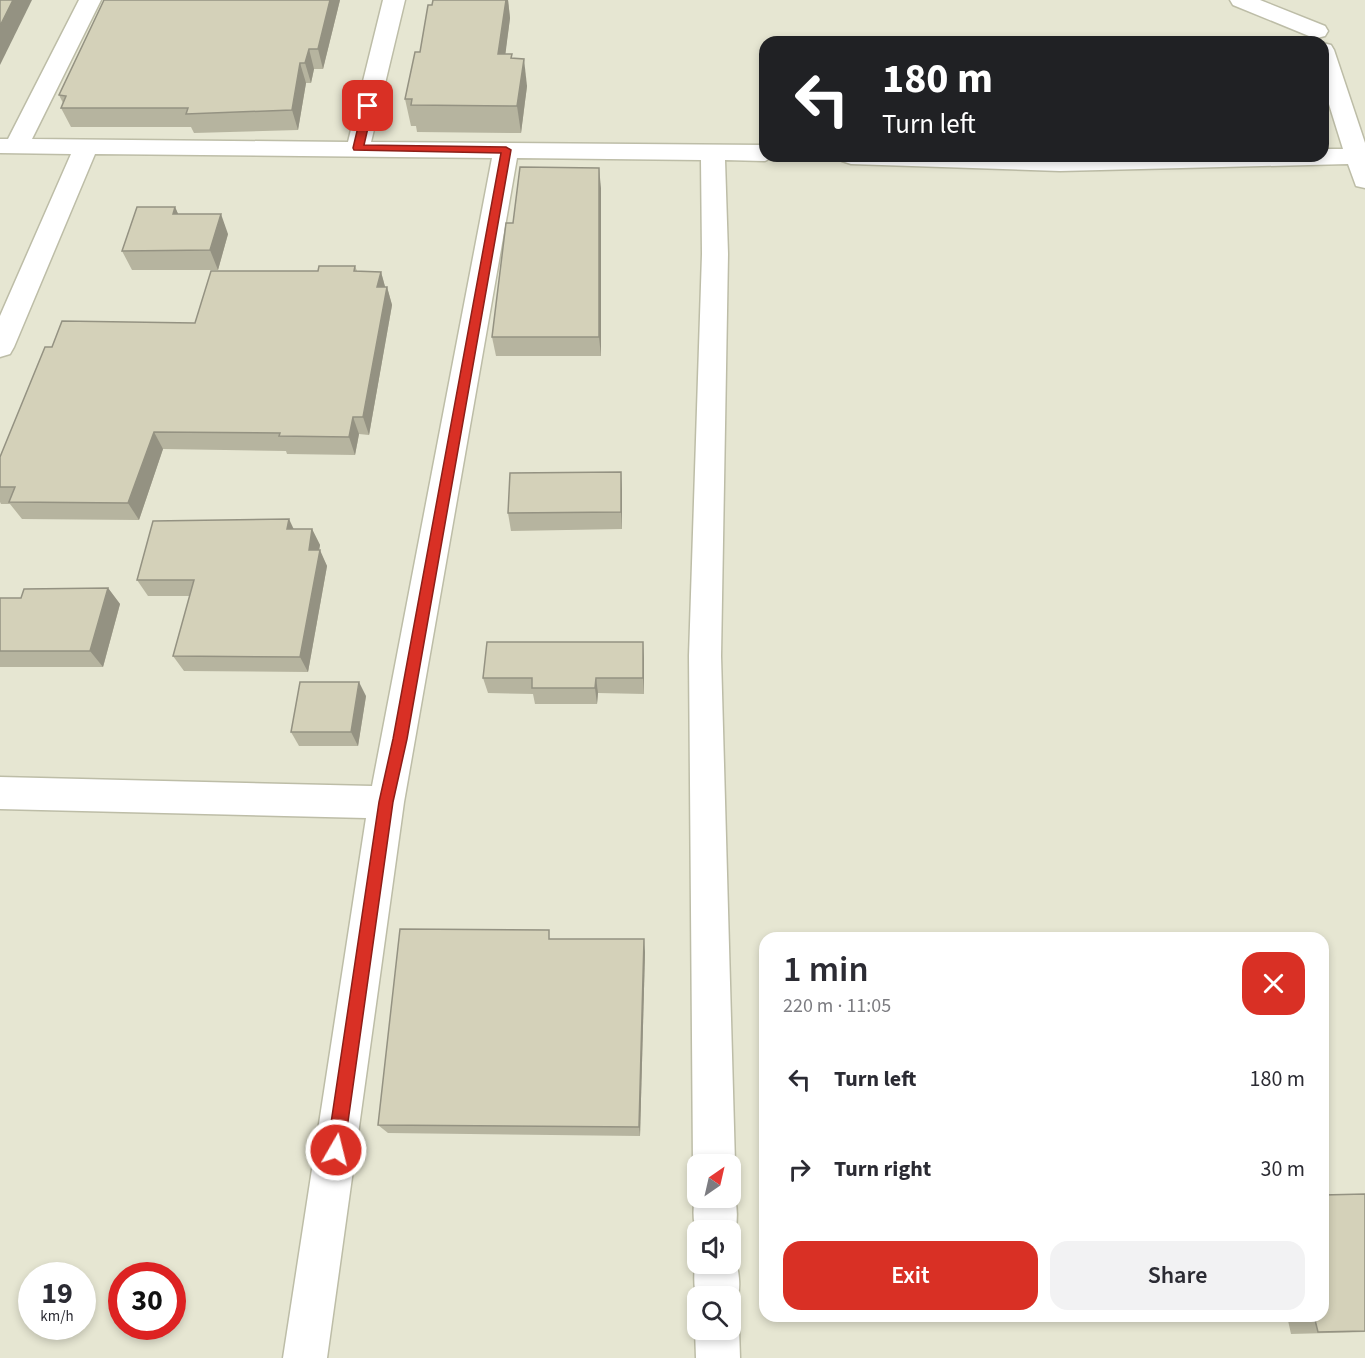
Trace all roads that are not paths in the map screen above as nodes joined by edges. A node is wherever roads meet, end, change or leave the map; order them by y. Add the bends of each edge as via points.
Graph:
1 (90, 0) edge
2 (394, 0) edge
3 (1241, 0) edge
4 (1307, 0) edge
5 (1310, 36) edge
6 (1318, 36) edge
7 (1329, 68) edge
8 (8, 146) edge
9 (86, 148) junction
10 (358, 148) junction
11 (506, 150) junction
12 (713, 152) junction
13 (759, 153) edge
14 (1359, 156) junction
15 (1329, 157) edge
16 (1030, 162) edge
17 (1103, 162) edge
18 (1365, 180) edge
19 (0, 347) edge
20 (0, 793) edge
21 (386, 802) junction
22 (714, 1154) edge
23 (717, 1340) edge
24 (305, 1358) edge
25 (718, 1358) edge

1 - 8 street
2 - 10 street
3 - 5 street
4 - 6 street
7 - 14 street
8 - 9 street
9 - 10 street
9 - 19 street
10 - 11 street
11 - 12 street
11 - 21 street
12 - 13 street
12 - 22 street via 715,254 705,656
14 - 15 street
14 - 18 street
16 - 17 street
20 - 21 street
21 - 24 street
23 - 25 street

